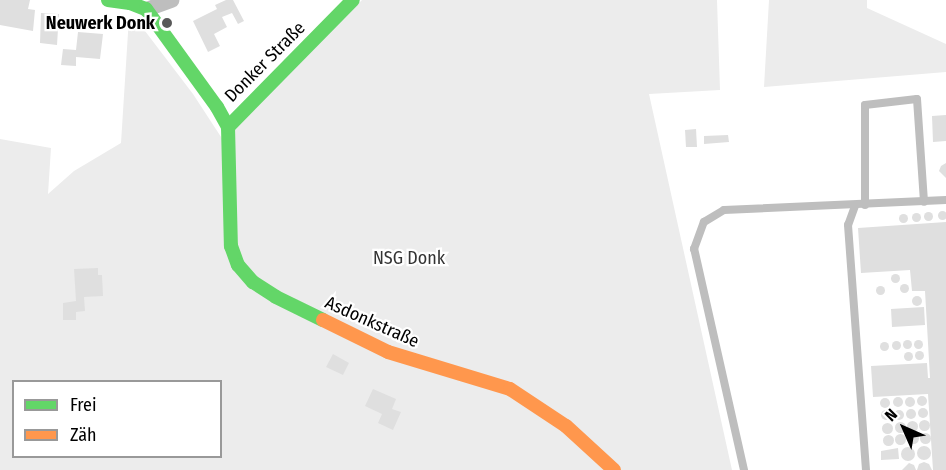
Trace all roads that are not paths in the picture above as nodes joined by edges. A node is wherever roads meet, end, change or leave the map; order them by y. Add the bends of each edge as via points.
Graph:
1 (108, 0) edge
2 (171, 0) edge
3 (353, 0) edge
4 (146, 9) junction
5 (228, 126) junction
6 (946, 200) edge
7 (924, 202) junction
8 (865, 205) junction
9 (855, 206) junction
10 (614, 470) edge
11 (744, 470) edge
12 (866, 470) edge

1 - 4 street
2 - 4 street
3 - 5 street, Donker Straße
4 - 5 street, Donker Straße
5 - 10 street, Asdonkstraße via 231,246 238,265 253,282 388,352 510,389 566,426
6 - 7 lane
7 - 8 lane
7 - 8 lane via 917,99 865,105
8 - 9 lane
9 - 11 lane via 724,210 704,222 694,249
9 - 12 lane via 848,225

